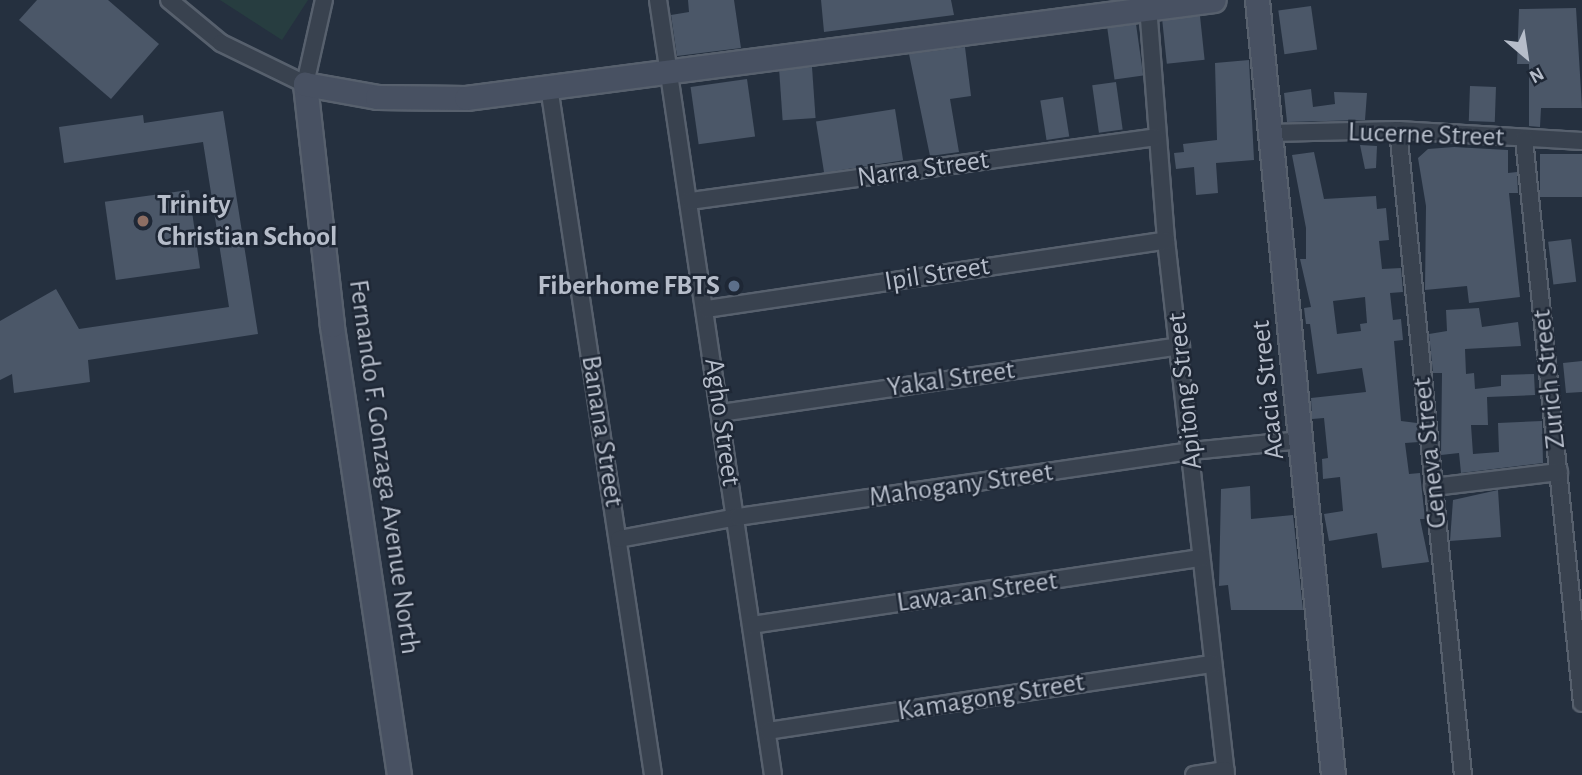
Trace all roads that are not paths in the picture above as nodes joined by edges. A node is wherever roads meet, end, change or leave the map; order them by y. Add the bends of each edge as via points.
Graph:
1 (169, 0) edge
2 (324, 0) edge
3 (658, 0) edge
4 (1214, 0) edge
5 (1257, 0) edge
6 (1148, 6) junction
7 (668, 70) junction
8 (305, 84) junction
9 (549, 87) junction
10 (1398, 130) junction
11 (1270, 133) junction
12 (1156, 137) junction
13 (1524, 139) junction
14 (1582, 141) edge
15 (690, 201) junction
16 (1166, 240) junction
17 (707, 309) junction
18 (1181, 346) junction
19 (721, 413) junction
20 (1303, 440) junction
21 (1192, 451) junction
22 (1559, 472) junction
23 (1433, 487) junction
24 (736, 517) junction
25 (619, 539) junction
26 (1201, 558) junction
27 (752, 625) junction
28 (1213, 664) junction
29 (1582, 704) edge
30 (768, 731) junction
31 (1226, 773) edge
32 (399, 775) edge
33 (653, 775) edge
34 (773, 775) edge
35 (1194, 775) edge
36 (1333, 775) edge
37 (1463, 775) edge

1 - 8 street via 221,43
2 - 8 street
3 - 7 street, Agho Street
4 - 6 street
5 - 11 street, Acacia Street
6 - 7 street
6 - 12 street, Apitong Street
7 - 9 street
7 - 15 street, Agho Street
8 - 9 street via 435,100
8 - 32 street, Fernando F. Gonzaga Avenue North via 332,325
9 - 25 street, Banana Street
10 - 11 street, Lucerne Street
10 - 13 street, Lucerne Street
10 - 23 street, Geneva Street
11 - 20 street, Acacia Street
12 - 15 street, Narra Street
12 - 16 street, Apitong Street
13 - 14 street, Lucerne Street
13 - 22 street, Zurich Street
15 - 17 street, Agho Street
16 - 17 street, Ipil Street
16 - 18 street, Apitong Street
17 - 19 street, Agho Street
18 - 19 street, Yakal Street
18 - 21 street, Apitong Street
19 - 24 street, Agho Street
20 - 21 street, Mahogany Street
20 - 36 street, Acacia Street
21 - 24 street, Mahogany Street
21 - 26 street, Apitong Street
22 - 23 street
22 - 29 street, Zurich Street
23 - 37 street, Geneva Street
24 - 25 street, Mahogany Street
24 - 27 street, Agho Street
25 - 33 street, Banana Street
26 - 27 street, Lawa-an Street
26 - 28 street, Apitong Street
27 - 30 street, Agho Street
28 - 30 street, Kamagong Street
28 - 31 street, Apitong Street
30 - 34 street, Agho Street
31 - 35 street

